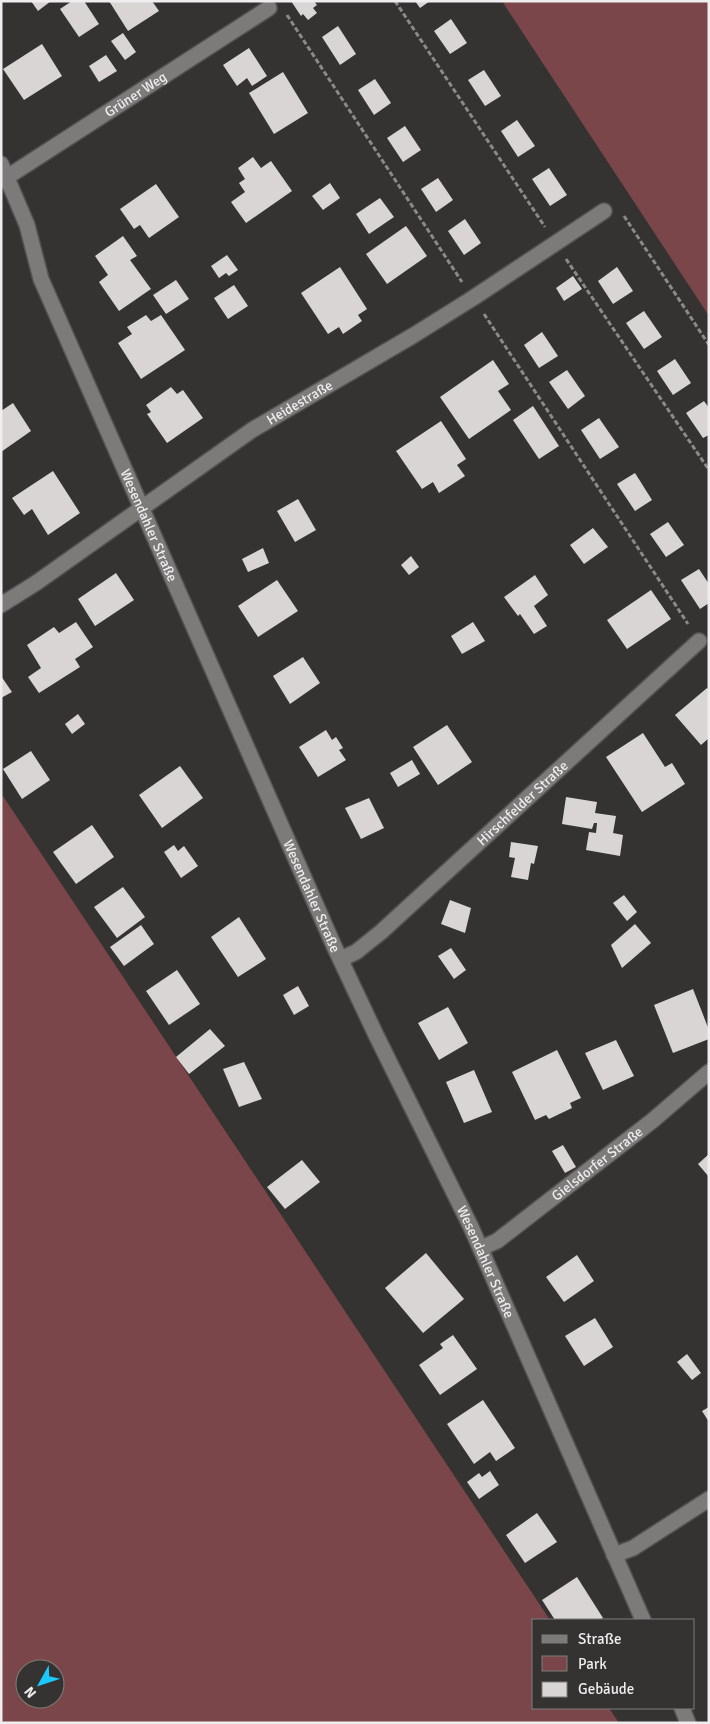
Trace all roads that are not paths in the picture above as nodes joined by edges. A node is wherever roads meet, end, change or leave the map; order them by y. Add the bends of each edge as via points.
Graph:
1 (269, 8) road end
2 (3, 174) edge
3 (604, 211) road end
4 (142, 508) junction
5 (1, 605) edge
6 (699, 641) road end
7 (341, 959) junction
8 (709, 1072) edge
9 (481, 1248) junction
10 (709, 1499) edge
11 (614, 1555) junction
12 (643, 1619) edge
13 (682, 1709) edge
14 (688, 1723) edge

1 - 2 street, Grüner Weg
2 - 4 street, Wesendahler Straße via 26,224 41,279
3 - 4 street, Heidestraße via 414,335 252,430
4 - 5 street, Heidestraße
4 - 7 street, Wesendahler Straße
6 - 7 street, Hirschfelder Straße via 381,932 356,952
7 - 9 street, Wesendahler Straße
8 - 9 street, Gielsdorfer Straße via 652,1121 497,1241
9 - 11 street, Wesendahler Straße
10 - 11 street via 633,1548
11 - 12 street, Wesendahler Straße
13 - 14 street

